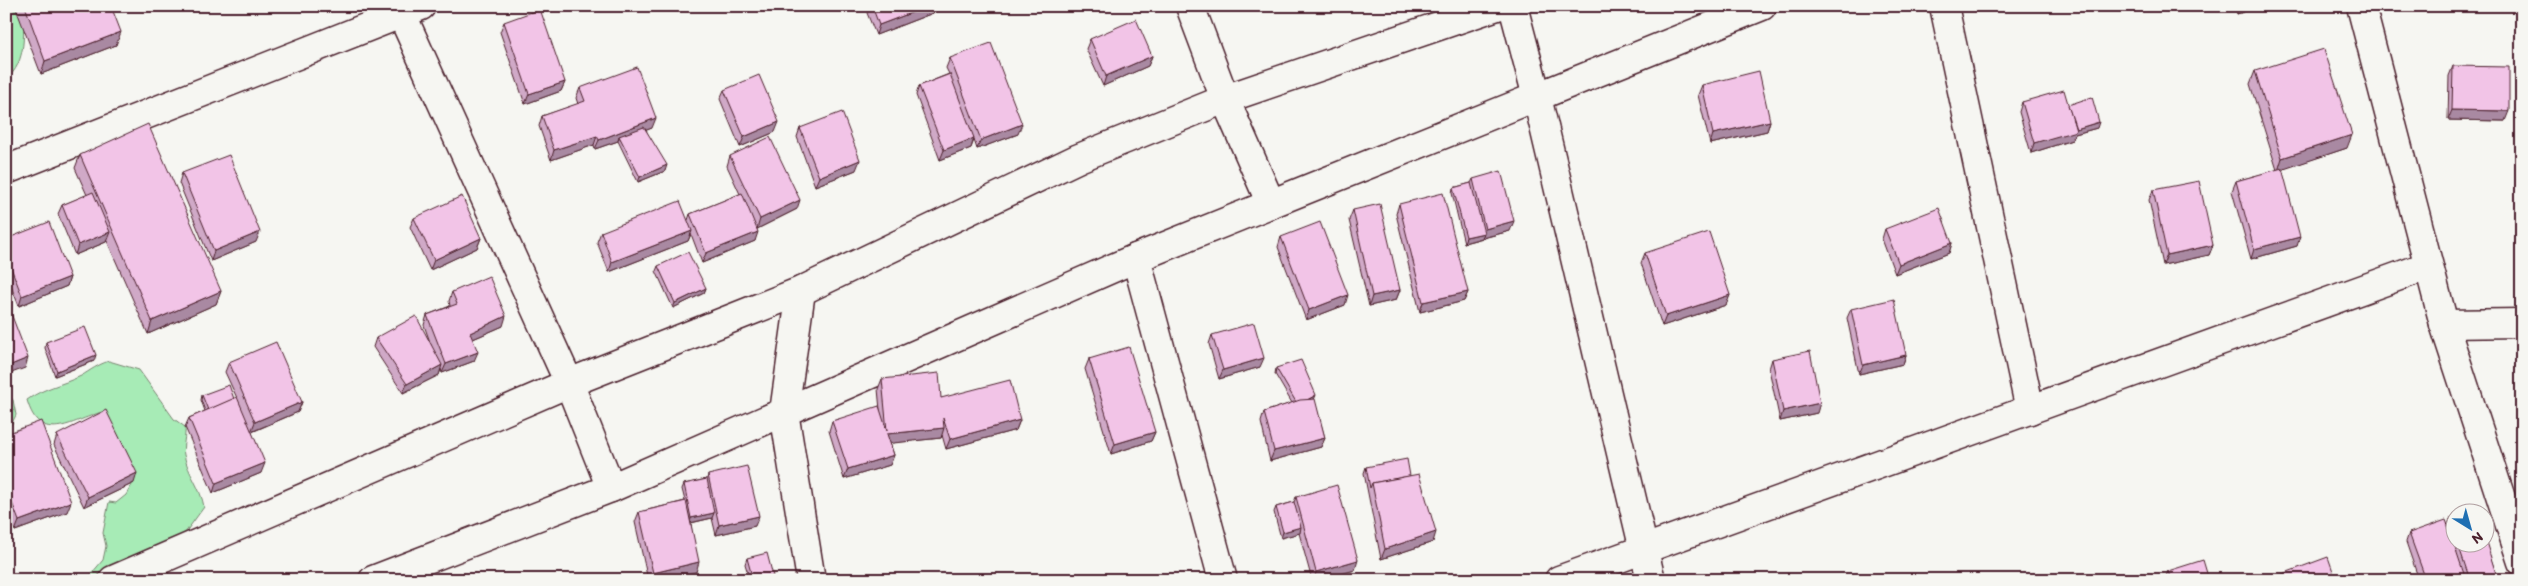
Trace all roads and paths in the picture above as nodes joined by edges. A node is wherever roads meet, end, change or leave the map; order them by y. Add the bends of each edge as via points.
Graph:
1 (1190, 6) edge
2 (1497, 6) edge
3 (1513, 6) edge
4 (1762, 6) edge
5 (1944, 6) edge
6 (2362, 6) edge
7 (407, 9) edge
8 (1537, 97) junction
9 (1225, 99) junction
10 (6, 170) edge
11 (1272, 204) junction
12 (1136, 258) junction
13 (2427, 266) junction
14 (801, 291) junction
15 (2522, 323) edge
16 (2444, 324) junction
17 (569, 383) junction
18 (2030, 410) junction
19 (784, 412) junction
20 (611, 488) junction
21 (1644, 549) junction
22 (2522, 562) edge
23 (374, 579) edge
24 (113, 580) edge
25 (811, 580) edge
26 (1223, 580) edge
27 (1559, 580) edge
28 (1651, 580) edge

1 - 9 street
2 - 9 street
3 - 8 street
4 - 8 street
5 - 18 street
6 - 13 street
7 - 10 street
7 - 17 street
8 - 11 street
8 - 21 street
9 - 11 street
9 - 14 street via 1079,158
11 - 12 street
12 - 19 street
12 - 26 street
13 - 16 street
13 - 18 street
14 - 17 street
14 - 19 street
15 - 16 street
16 - 22 street
17 - 20 street
17 - 24 street
18 - 21 street
19 - 20 street
19 - 25 street
20 - 23 street
21 - 27 street
21 - 28 street

